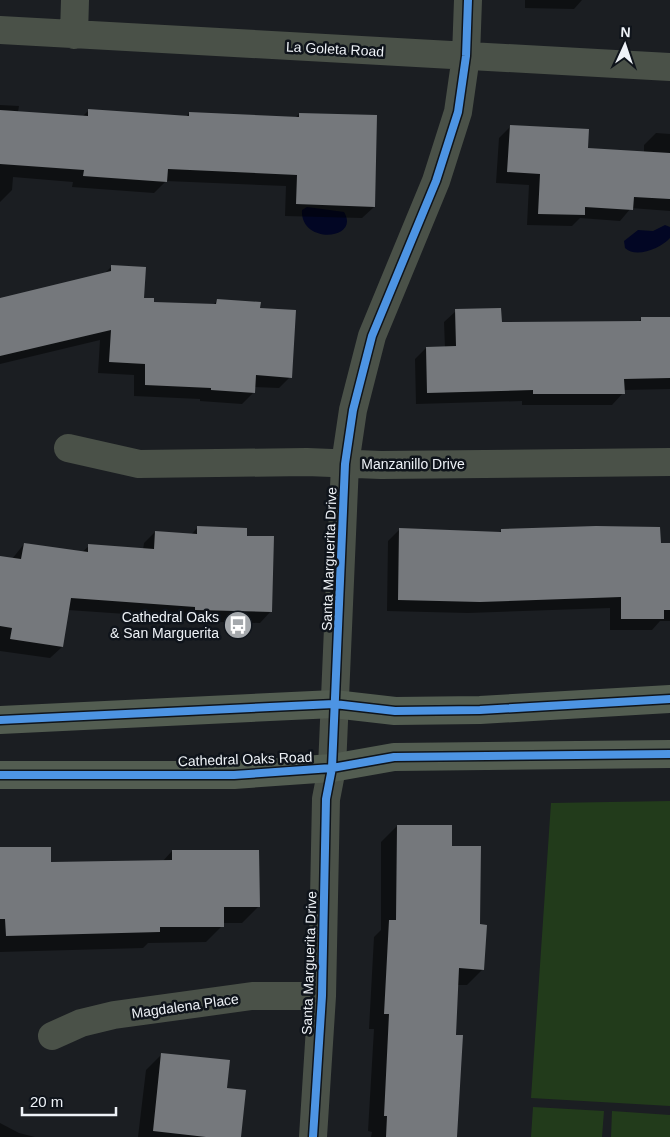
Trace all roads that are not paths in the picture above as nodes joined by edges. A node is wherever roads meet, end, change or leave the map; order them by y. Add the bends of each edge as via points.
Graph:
1 (75, 0) edge
2 (468, 0) edge
3 (0, 30) edge
4 (74, 34) junction
5 (466, 56) junction
6 (670, 67) edge
7 (68, 448) dead end
8 (670, 462) edge
9 (346, 464) junction
10 (670, 699) edge
11 (334, 704) junction
12 (0, 720) edge
13 (670, 754) edge
14 (332, 768) junction
15 (0, 775) edge
16 (322, 996) junction
17 (52, 1036) dead end
18 (313, 1137) edge

1 - 4 street
2 - 5 street, Santa Marguerita Drive
3 - 4 street, La Goleta Road
4 - 5 street, La Goleta Road
5 - 6 street, La Goleta Road
5 - 9 street, Santa Marguerita Drive via 458,112 436,181 372,336 353,410
7 - 9 street, Manzanillo Drive via 139,464
8 - 9 street, Manzanillo Drive
9 - 11 street, Santa Marguerita Drive
10 - 11 main road via 480,710 395,711
11 - 12 main road
11 - 14 street, Santa Marguerita Drive
13 - 14 main road, Cathedral Oaks Road via 394,757
14 - 15 main road, Cathedral Oaks Road via 234,774
14 - 16 street, Santa Marguerita Drive via 326,799
16 - 17 street, Magdalena Place via 252,996 114,1015 81,1023
16 - 18 street, Santa Marguerita Drive

